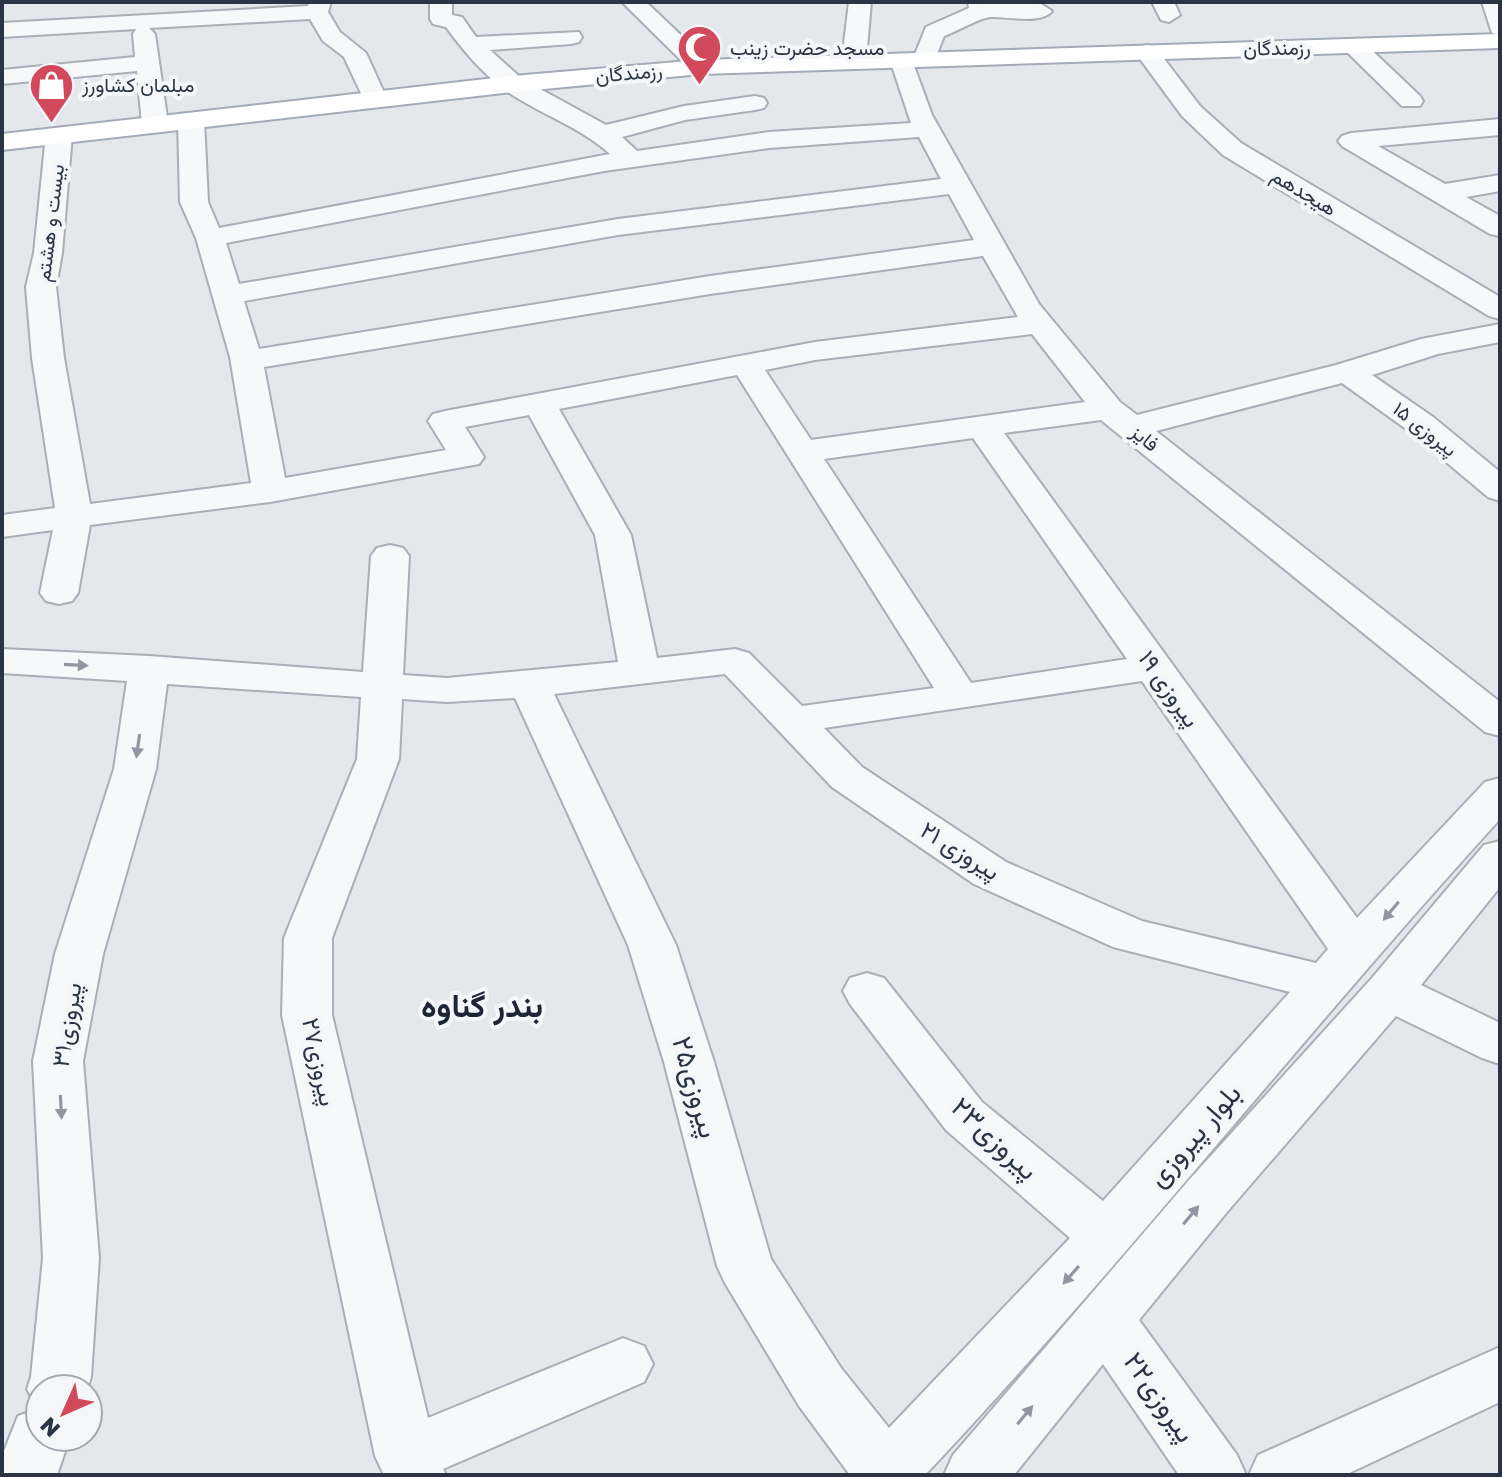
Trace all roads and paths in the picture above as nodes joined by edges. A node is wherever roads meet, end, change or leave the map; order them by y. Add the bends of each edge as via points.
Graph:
1 (441, 2) edge
2 (633, 2) edge
3 (860, 2) edge
4 (1493, 2) edge
5 (979, 6) edge
6 (318, 7) edge
7 (1041, 11) dead end
8 (142, 20) junction
9 (1500, 28) edge
10 (2, 30) edge
11 (571, 37) dead end
12 (1500, 41) edge
13 (470, 44) junction
14 (1354, 46) junction
15 (1147, 52) junction
16 (914, 59) junction
17 (854, 60) junction
18 (148, 63) junction
19 (753, 65) junction
20 (701, 67) junction
21 (2, 77) edge
22 (513, 84) junction
23 (375, 99) junction
24 (1411, 101) dead end
25 (755, 103) junction
26 (191, 120) junction
27 (155, 124) junction
28 (1500, 127) edge
29 (927, 129) junction
30 (603, 134) junction
31 (59, 135) junction
32 (769, 140) junction
33 (2, 142) edge
34 (631, 159) junction
35 (1500, 183) edge
36 (958, 185) junction
37 (1442, 193) junction
38 (1500, 228) edge
39 (210, 238) junction
40 (992, 246) junction
41 (226, 295) junction
42 (1496, 305) edge
43 (1039, 324) junction
44 (1500, 333) edge
45 (247, 360) junction
46 (745, 363) junction
47 (1347, 372) junction
48 (540, 404) junction
49 (1119, 418) junction
50 (982, 426) junction
51 (804, 451) junction
52 (1500, 490) edge
53 (270, 491) junction
54 (74, 516) junction
55 (2, 526) edge
56 (390, 556) dead end
57 (59, 593) dead end
58 (2, 661) edge
59 (1153, 667) junction
60 (149, 668) junction
61 (640, 672) junction
62 (529, 685) junction
63 (381, 686) junction
64 (960, 697) junction
65 (792, 720) junction
66 (1500, 723) edge
67 (1500, 792) edge
68 (1464, 875) edge
69 (1358, 975) junction
70 (867, 991) dead end
71 (1500, 1045) edge
72 (1105, 1235) junction
73 (1105, 1319) junction
74 (623, 1364) dead end
75 (61, 1373) edge
76 (1500, 1373) edge
77 (34, 1453) edge
78 (411, 1465) edge
79 (885, 1474) edge
80 (26, 1475) edge
81 (975, 1475) edge
82 (1215, 1475) edge
83 (1280, 1475) edge

1 - 13 street via 441,19 454,22
2 - 20 street
3 - 17 street
4 - 9 street
5 - 7 street
5 - 16 street via 968,19 934,32
6 - 8 street
6 - 23 street via 331,36 354,53
8 - 10 street
8 - 18 street
11 - 13 street
12 - 14 main road, رزمندگان
13 - 22 street
14 - 15 main road, رزمندگان
14 - 24 street
15 - 16 main road, رزمندگان
15 - 42 street, هیجدهم via 1191,111 1232,149
16 - 17 main road, رزمندگان
16 - 29 street, فایز via 919,115
17 - 19 main road, رزمندگان
18 - 21 street
18 - 27 street
19 - 20 main road, رزمندگان
19 - 25 street
20 - 22 main road, رزمندگان
22 - 23 main road, رزمندگان
22 - 30 street
23 - 26 main road, رزمندگان
25 - 30 street via 684,113
25 - 32 street
26 - 27 main road, رزمندگان
26 - 39 street via 194,202
27 - 31 main road, رزمندگان
28 - 37 street via 1351,141
29 - 32 street
29 - 36 street, فایز
30 - 34 street
31 - 33 main road, رزمندگان
31 - 54 street, بیست و هشتم via 41,287
32 - 34 street
34 - 39 street
35 - 37 street
36 - 40 street, فایز
36 - 41 street via 618,227
37 - 38 street
39 - 41 street
40 - 43 street, فایز
40 - 45 street via 710,285
41 - 45 street
43 - 46 street
43 - 49 street, فایز
44 - 47 street via 1432,346
45 - 53 street
46 - 48 street
46 - 51 street
47 - 49 street
47 - 52 street, پیروزی ۱۵ via 1421,424
48 - 53 street via 445,421 467,457
48 - 61 street via 613,535
49 - 50 street
49 - 66 street, فایز
50 - 51 street
50 - 59 street, پیروزی ۱۹
51 - 64 street
53 - 54 street
54 - 55 street
54 - 57 street
56 - 63 street, پیروزی۲۷
58 -> 60 street
59 - 64 street
59 - 69 street, پیروزی ۱۹
60 - 63 street
60 -> 75 street, پیروزی۳۱ via 135,769 79,954 58,1061 71,1258
61 - 62 street
61 - 65 street, پیروزی ۲۱ via 735,661
62 - 63 street via 447,690
62 - 79 street, پیروزی۲۵ via 652,945 745,1266 820,1387
63 - 78 street, پیروزی۲۷ via 378,759 308,938 307,1015
64 - 65 street
65 - 69 street, پیروزی ۲۱ via 847,777 990,873 1130,935
67 - 68 street, بلوار پیروزی
68 - 69 street, بلوار پیروزی
69 - 71 street, پیروزی ۲۱
69 - 72 street, بلوار پیروزی
73 -> 69 street, بلوار پیروزی via 1208,1196
70 - 72 street, پیروزی۲۳ via 964,1116
72 -> 79 street, بلوار پیروزی
81 -> 73 street, بلوار پیروزی
73 - 82 street, پیروزی۲۲
74 - 78 street
76 - 83 street
77 - 80 street

